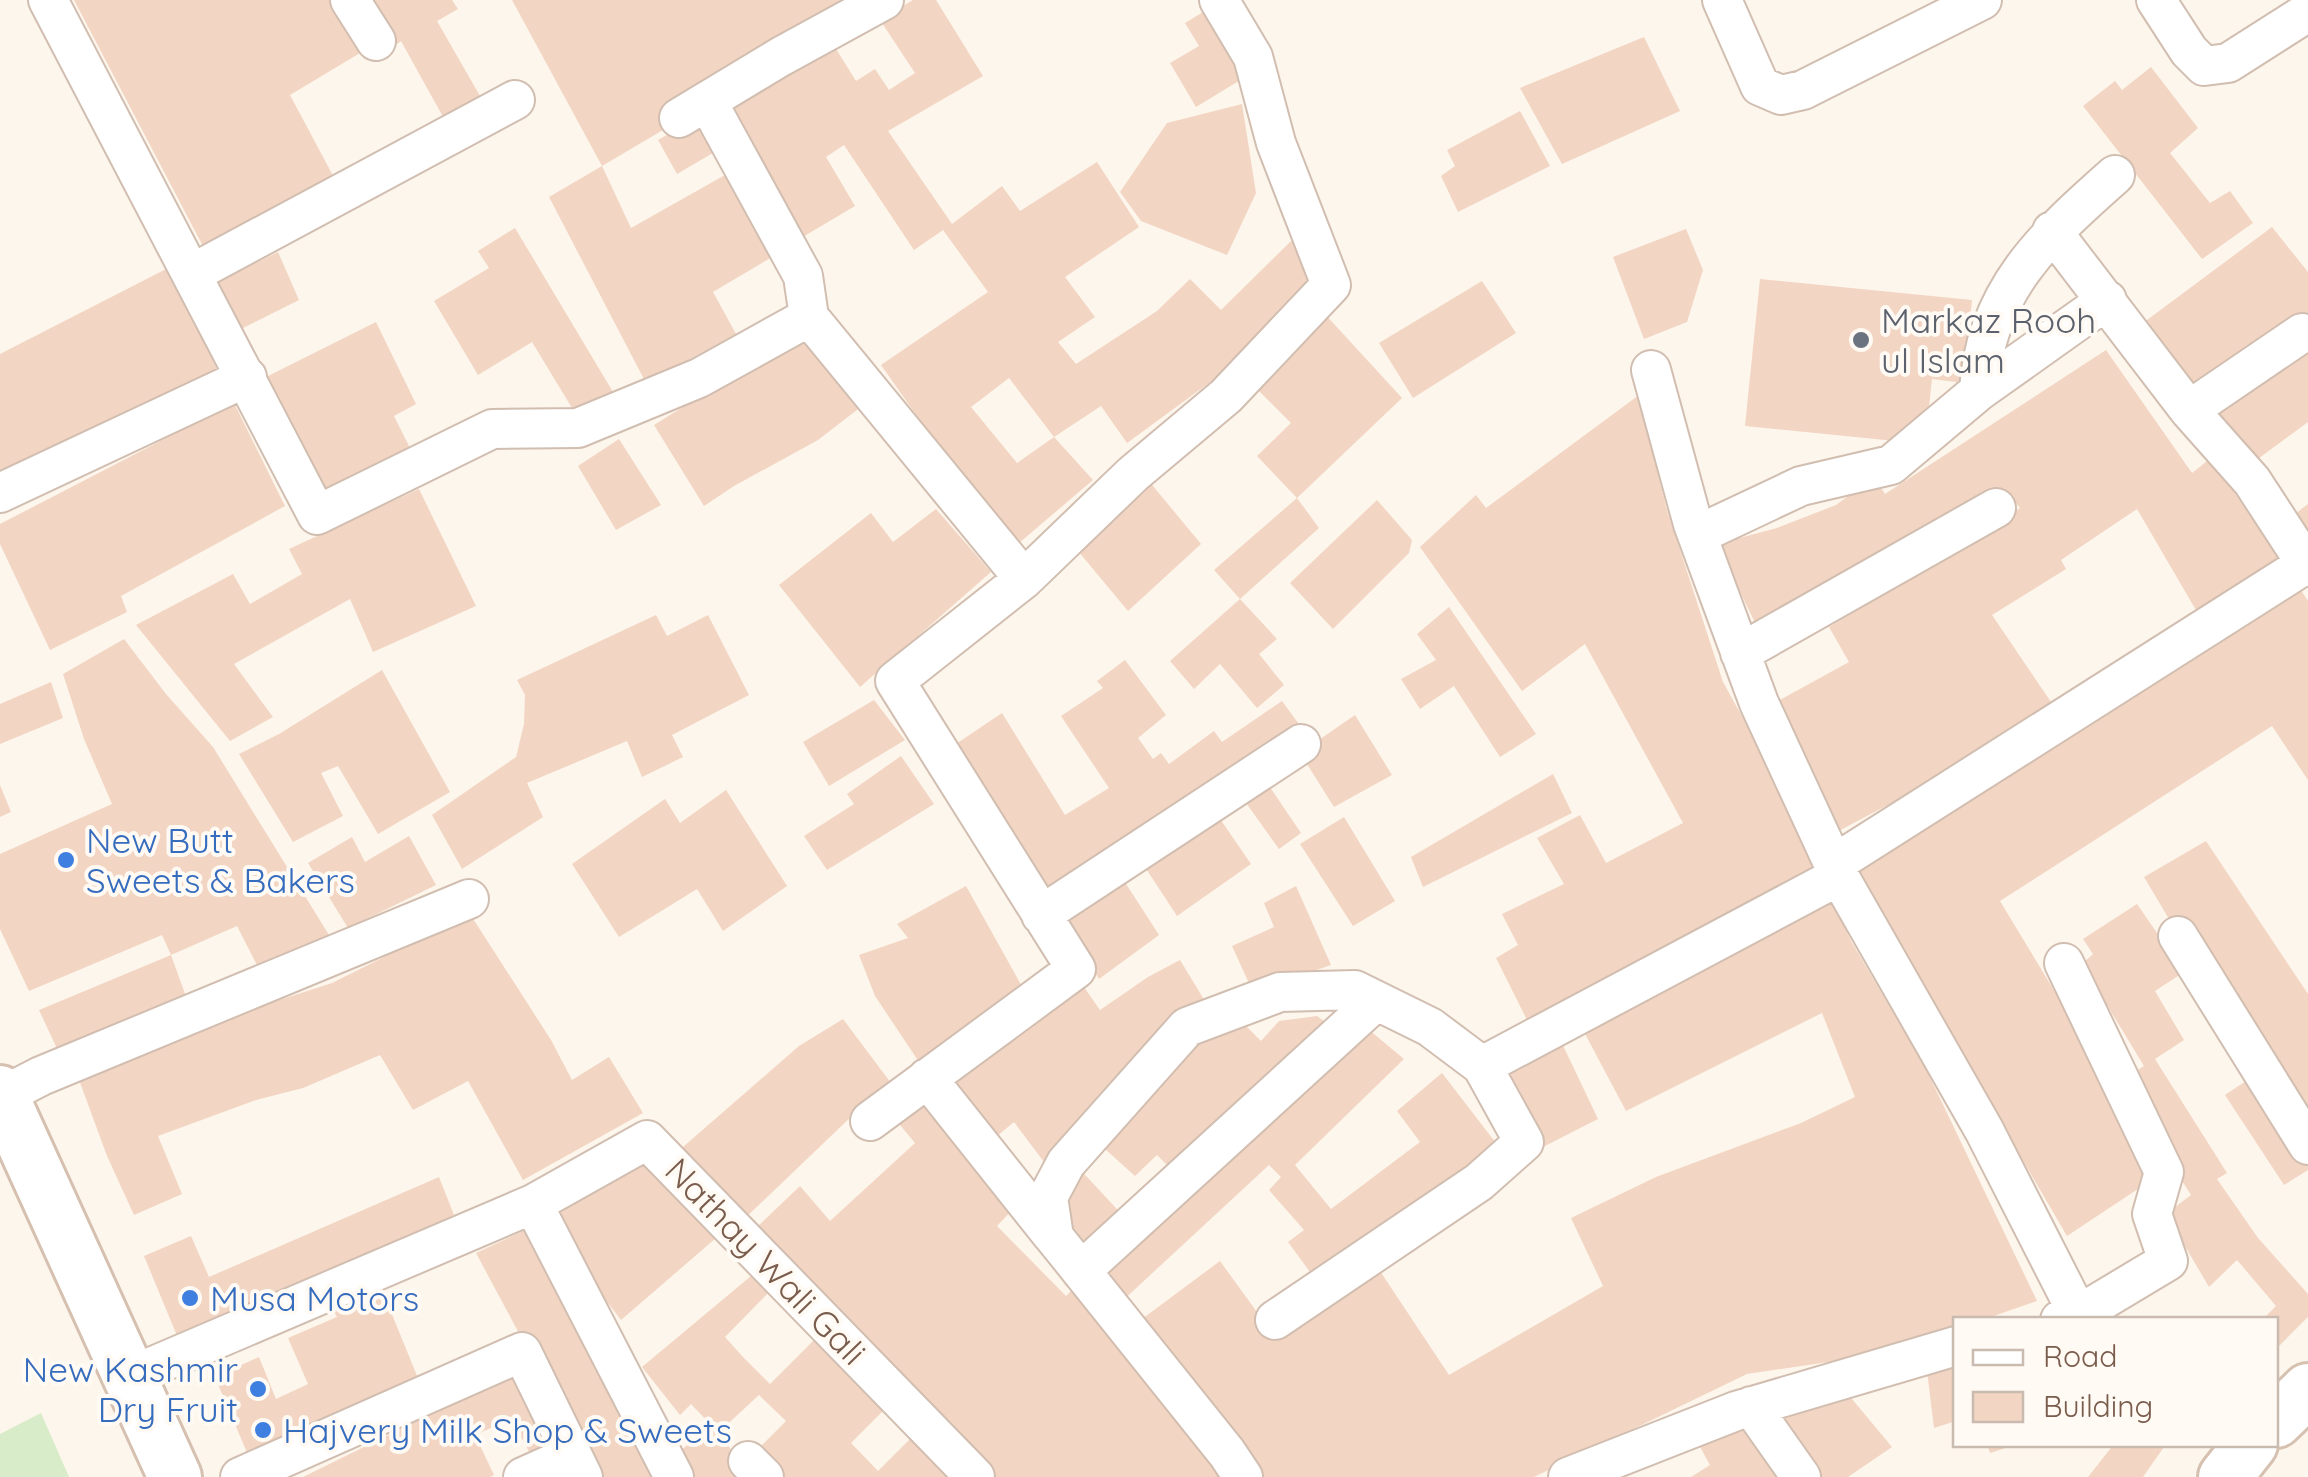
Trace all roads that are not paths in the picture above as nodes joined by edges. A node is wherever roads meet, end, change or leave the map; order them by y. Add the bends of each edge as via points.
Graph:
1 (48, 0) edge
2 (350, 0) edge
3 (884, 0) edge
4 (1219, 0) edge
5 (1722, 0) edge
6 (1982, 0) edge
7 (2156, 0) edge
8 (2307, 6) edge
9 (376, 41) dead end
10 (514, 100) dead end
11 (2115, 175) dead end
12 (2052, 231) junction
13 (194, 273) junction
14 (2106, 300) junction
15 (810, 317) junction
16 (2302, 332) dead end
17 (1651, 370) dead end
18 (246, 377) junction
19 (1979, 391) junction
20 (2189, 410) junction
21 (0, 493) edge
22 (1996, 508) dead end
23 (1697, 536) junction
24 (2307, 565) edge
25 (1024, 579) junction
26 (1740, 653) junction
27 (1301, 744) dead end
28 (1837, 870) junction
29 (469, 899) dead end
30 (1041, 915) junction
31 (2178, 936) dead end
32 (2064, 963) dead end
33 (1376, 1001) junction
34 (1482, 1066) junction
35 (927, 1078) junction
36 (1, 1094) edge
37 (870, 1120) dead end
38 (2308, 1144) edge
39 (533, 1204) junction
40 (1054, 1237) junction
41 (1081, 1271) junction
42 (2073, 1317) edge
43 (2075, 1317) edge
44 (1275, 1320) dead end
45 (1953, 1347) edge
46 (130, 1376) junction
47 (2308, 1390) edge
48 (1751, 1406) junction
49 (2278, 1422) edge
50 (578, 1466) edge
51 (175, 1477) edge
52 (240, 1477) edge
53 (523, 1477) edge
54 (674, 1477) edge
55 (975, 1477) edge
56 (1243, 1477) edge
57 (1568, 1477) edge
58 (1800, 1477) edge

1 - 13 street
2 - 9 street
3 - 15 street via 693,110 804,276
4 - 25 street via 1253,58 1276,143 1331,285 1226,396 1132,474
5 - 6 street via 1760,86 1781,95
7 - 8 street via 2204,66 2228,63
10 - 13 street
11 - 12 street
12 - 14 street
12 - 19 street via 2000,303 1981,355
13 - 18 street
14 - 19 street
14 - 20 street
15 - 18 street via 699,378 578,428 492,429 318,515
15 - 25 street
16 - 20 street
17 - 23 street
18 - 21 street
19 - 23 street via 1891,465 1801,486
20 - 24 street via 2252,482
22 - 26 street
23 - 26 street
24 - 28 street
25 - 30 street via 895,681
26 - 28 street
27 - 30 street
28 - 34 street
28 - 42 street via 1984,1130
29 - 36 street
30 - 35 street via 1076,970
31 - 38 street
32 - 43 street via 2164,1172 2152,1214 2168,1260
33 - 34 street via 1430,1027
33 - 40 street via 1355,990 1280,992 1187,1027 1066,1163 1048,1197
33 - 41 street
34 - 44 street via 1524,1142 1479,1182
35 - 37 street
35 - 40 street
36 - 46 main road
39 - 46 street
39 - 54 street
39 - 55 street, Nathay Wali Gali via 647,1140
40 - 41 street
41 - 56 street
45 - 48 street
46 - 51 main road
47 - 49 main road
48 - 57 street
48 - 58 street
50 - 52 street via 522,1352
50 - 53 street

